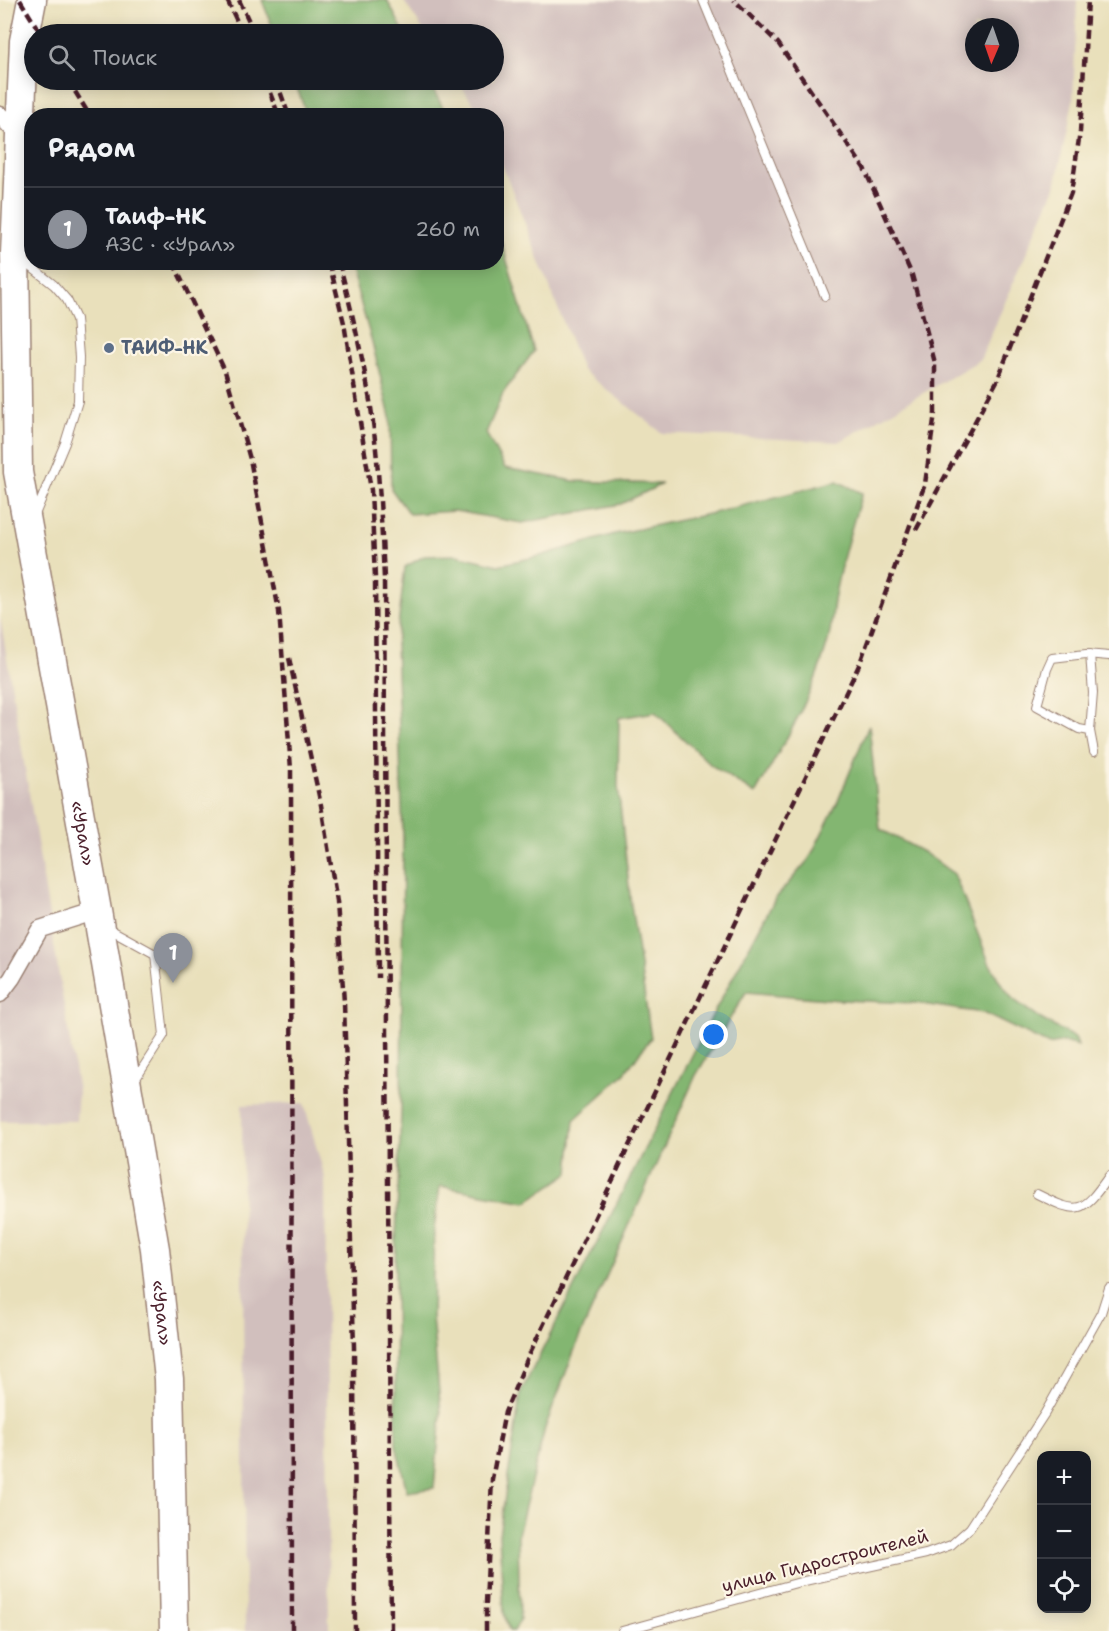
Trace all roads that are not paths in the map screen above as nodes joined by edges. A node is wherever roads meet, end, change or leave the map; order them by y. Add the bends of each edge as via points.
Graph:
1 (702, 0) edge
2 (24, 83) edge
3 (0, 115) edge
4 (20, 137) junction
5 (15, 254) junction
6 (24, 261) edge
7 (35, 270) edge
8 (825, 296) dead end
9 (28, 531) junction
10 (1090, 654) junction
11 (1109, 656) edge
12 (1090, 730) junction
13 (1094, 752) dead end
14 (98, 917) junction
15 (0, 994) edge
16 (128, 1090) junction
17 (1109, 1176) edge
18 (1037, 1194) dead end
19 (1109, 1288) edge
20 (174, 1631) edge
21 (622, 1631) edge

1 - 8 lane
2 - 4 highway, «Урал»
3 - 4 street
4 - 5 highway, «Урал»
5 - 6 lane
5 - 9 highway, «Урал» via 18,472
7 - 9 lane via 67,300 76,319 78,401
9 - 14 highway, «Урал»
10 - 11 lane
10 - 12 lane via 1094,693
10 - 12 lane via 1052,658 1037,706 1079,729
12 - 13 lane
14 - 15 street via 40,929
14 - 16 highway, «Урал»
14 - 16 lane via 155,954 164,1035
16 - 20 highway, «Урал» via 155,1249 169,1379
17 - 18 lane via 1091,1201 1081,1207 1061,1206
19 - 21 lane, улица Гидростроителей via 1101,1313 1045,1413 970,1528 951,1545

